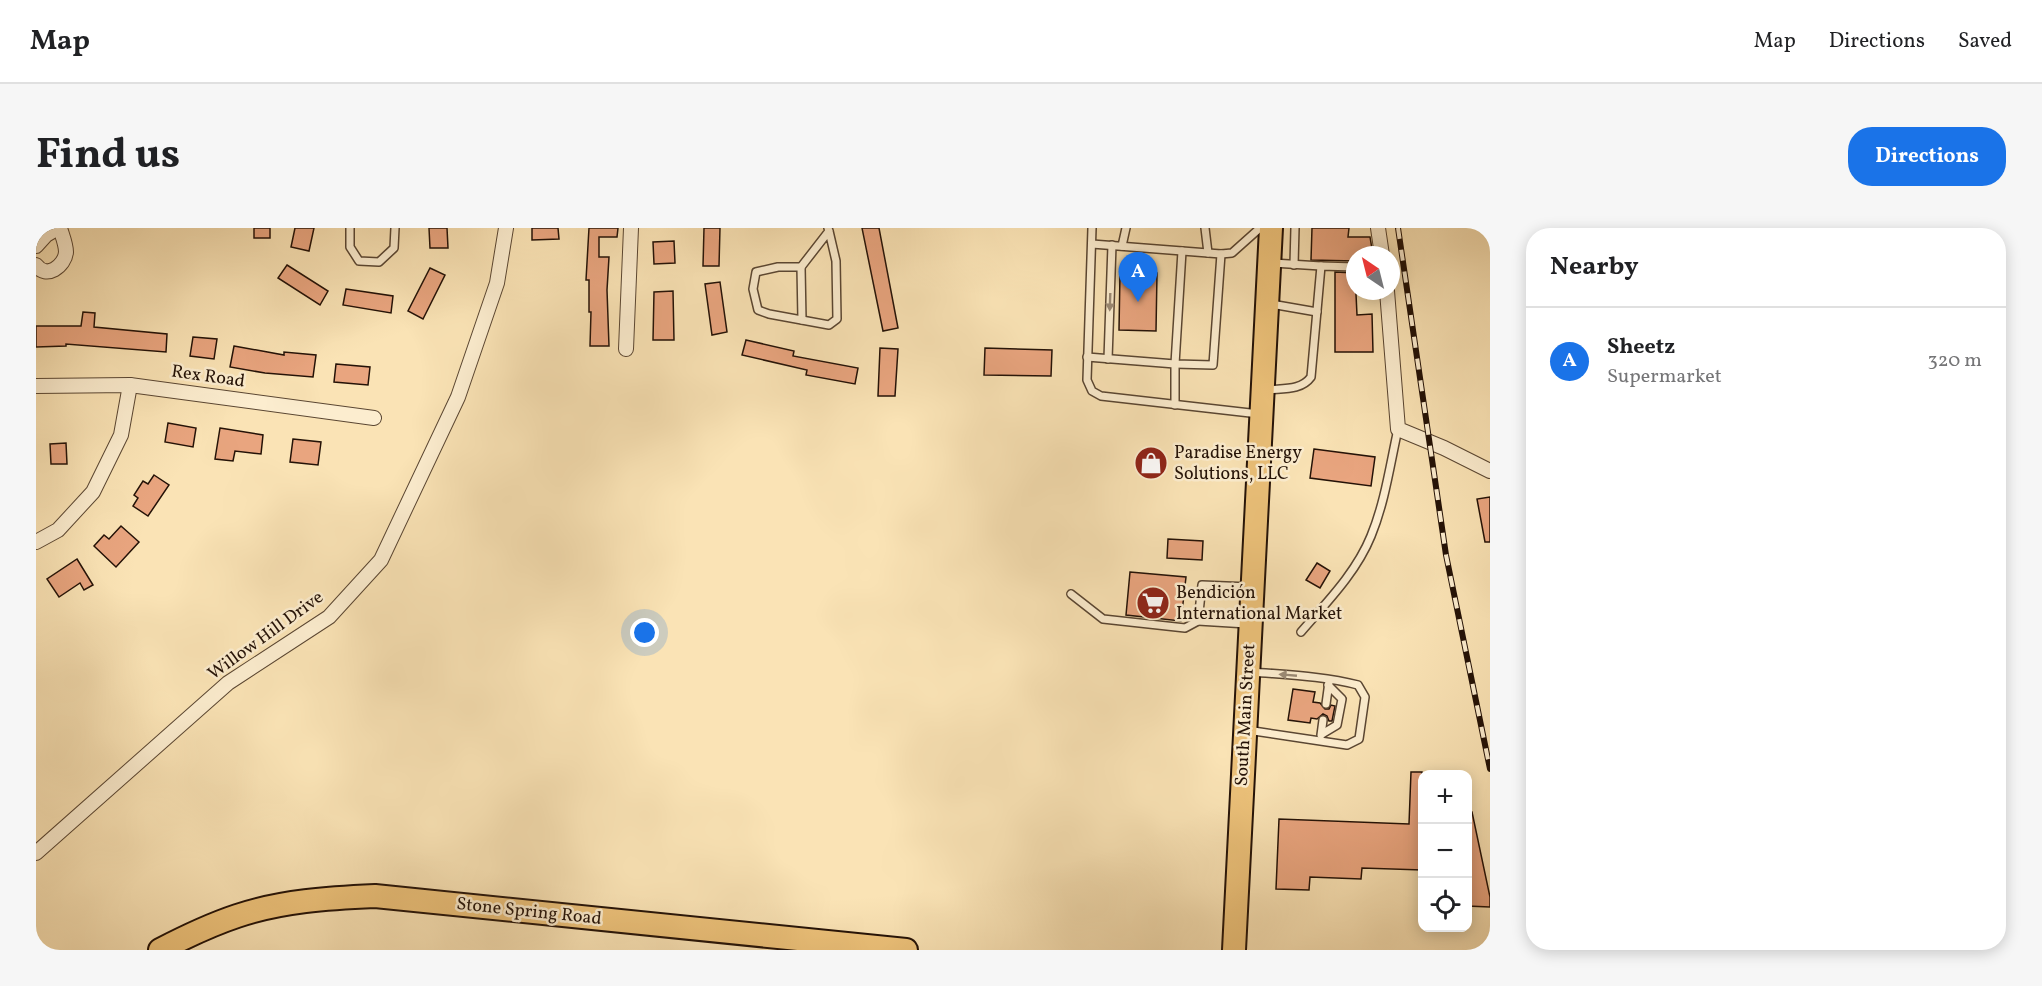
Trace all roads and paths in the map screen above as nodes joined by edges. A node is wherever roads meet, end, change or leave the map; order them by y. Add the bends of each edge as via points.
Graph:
1 (59, 228) edge
2 (350, 228) edge
3 (395, 228) edge
4 (506, 228) edge
5 (630, 228) edge
6 (1092, 228) edge
7 (1126, 228) edge
8 (1205, 228) edge
9 (1260, 228) edge
10 (1271, 228) edge
11 (1295, 228) edge
12 (1378, 228) edge
13 (829, 229) edge
14 (1092, 244) junction
15 (1112, 245) junction
16 (36, 246) edge
17 (1122, 246) junction
18 (1381, 246) edge
19 (1182, 251) junction
20 (1208, 253) junction
21 (1221, 254) junction
22 (1270, 263) junction
23 (36, 265) edge
24 (1294, 265) junction
25 (1321, 266) junction
26 (801, 267) junction
27 (1346, 267) edge
28 (1209, 278) dead end
29 (1218, 279) junction
30 (1208, 292) dead end
31 (1217, 294) junction
32 (1388, 300) edge
33 (1268, 303) junction
34 (1207, 307) dead end
35 (1216, 308) junction
36 (1317, 312) junction
37 (802, 320) junction
38 (1206, 320) dead end
39 (1216, 321) junction
40 (1177, 336) junction
41 (1186, 336) dead end
42 (1206, 337) dead end
43 (1214, 338) junction
44 (626, 349) dead end
45 (1088, 357) junction
46 (1108, 359) junction
47 (1175, 364) junction
48 (130, 385) junction
49 (36, 386) edge
50 (1263, 390) junction
51 (1175, 405) junction
52 (1262, 415) junction
53 (374, 418) dead end
54 (1398, 429) junction
55 (1490, 471) edge
56 (36, 542) edge
57 (1252, 587) junction
58 (1071, 594) dead end
59 (1198, 621) junction
60 (1250, 624) junction
61 (1300, 632) dead end
62 (1248, 671) junction
63 (1328, 682) junction
64 (1326, 704) dead end
65 (1323, 720) dead end
66 (1245, 730) junction
67 (1321, 738) junction
68 (36, 853) edge
69 (160, 950) edge
70 (906, 950) edge
71 (1234, 950) edge

1 - 16 street
1 - 23 street via 66,251 63,262 45,272
2 - 3 lane via 350,247 359,261 379,262 394,248
4 - 68 street, Willow Hill Drive via 497,283 458,397 381,560 329,616 228,683
5 - 44 street
6 - 14 lane
7 - 17 lane
8 - 20 lane
9 - 21 lane via 1232,253
10 - 22 main road, South Main Street
11 - 24 lane
12 - 18 street
13 - 26 lane
13 - 37 lane via 837,261 837,319 829,325
14 - 15 lane
14 - 45 lane
15 - 17 lane
15 -> 46 lane
17 - 19 lane
19 - 20 lane
19 - 40 lane via 1183,317
20 - 21 lane
21 - 29 lane
22 - 24 lane
22 - 33 main road, South Main Street
24 - 25 lane
25 - 27 lane
25 - 36 lane
26 - 37 lane
26 - 37 lane via 756,272 753,289 758,310
28 - 29 lane
29 - 31 lane
30 - 31 lane
31 - 35 lane
32 - 54 street
33 - 36 lane
33 - 50 main road, South Main Street
34 - 35 lane
35 - 39 lane
36 - 50 lane via 1311,377 1298,387
38 - 39 lane
39 - 43 lane
40 - 41 lane
40 - 47 lane
42 - 43 lane
43 - 47 lane via 1213,365
45 - 46 lane
45 - 51 lane via 1087,381 1096,394
46 - 47 lane
47 - 51 lane
48 - 49 street, Rex Road
48 - 53 street, Rex Road
48 - 56 street via 121,435 93,492 58,530
50 - 52 main road, South Main Street
51 - 52 lane
52 - 57 main road, South Main Street
54 - 55 street
54 - 61 lane via 1382,501 1366,546 1337,590
57 - 59 lane via 1202,585
57 - 60 main road, South Main Street
58 - 59 lane via 1103,619 1185,628
59 - 60 lane
60 - 62 main road, South Main Street
63 -> 62 lane
62 - 66 main road, South Main Street
63 - 64 lane
63 - 67 lane via 1342,699 1337,725
63 - 67 lane via 1358,685 1365,697 1359,739 1347,745
65 - 67 lane
66 - 67 lane
66 - 71 main road, South Main Street
69 - 70 main road, Stone Spring Road via 238,915 273,906 375,897

